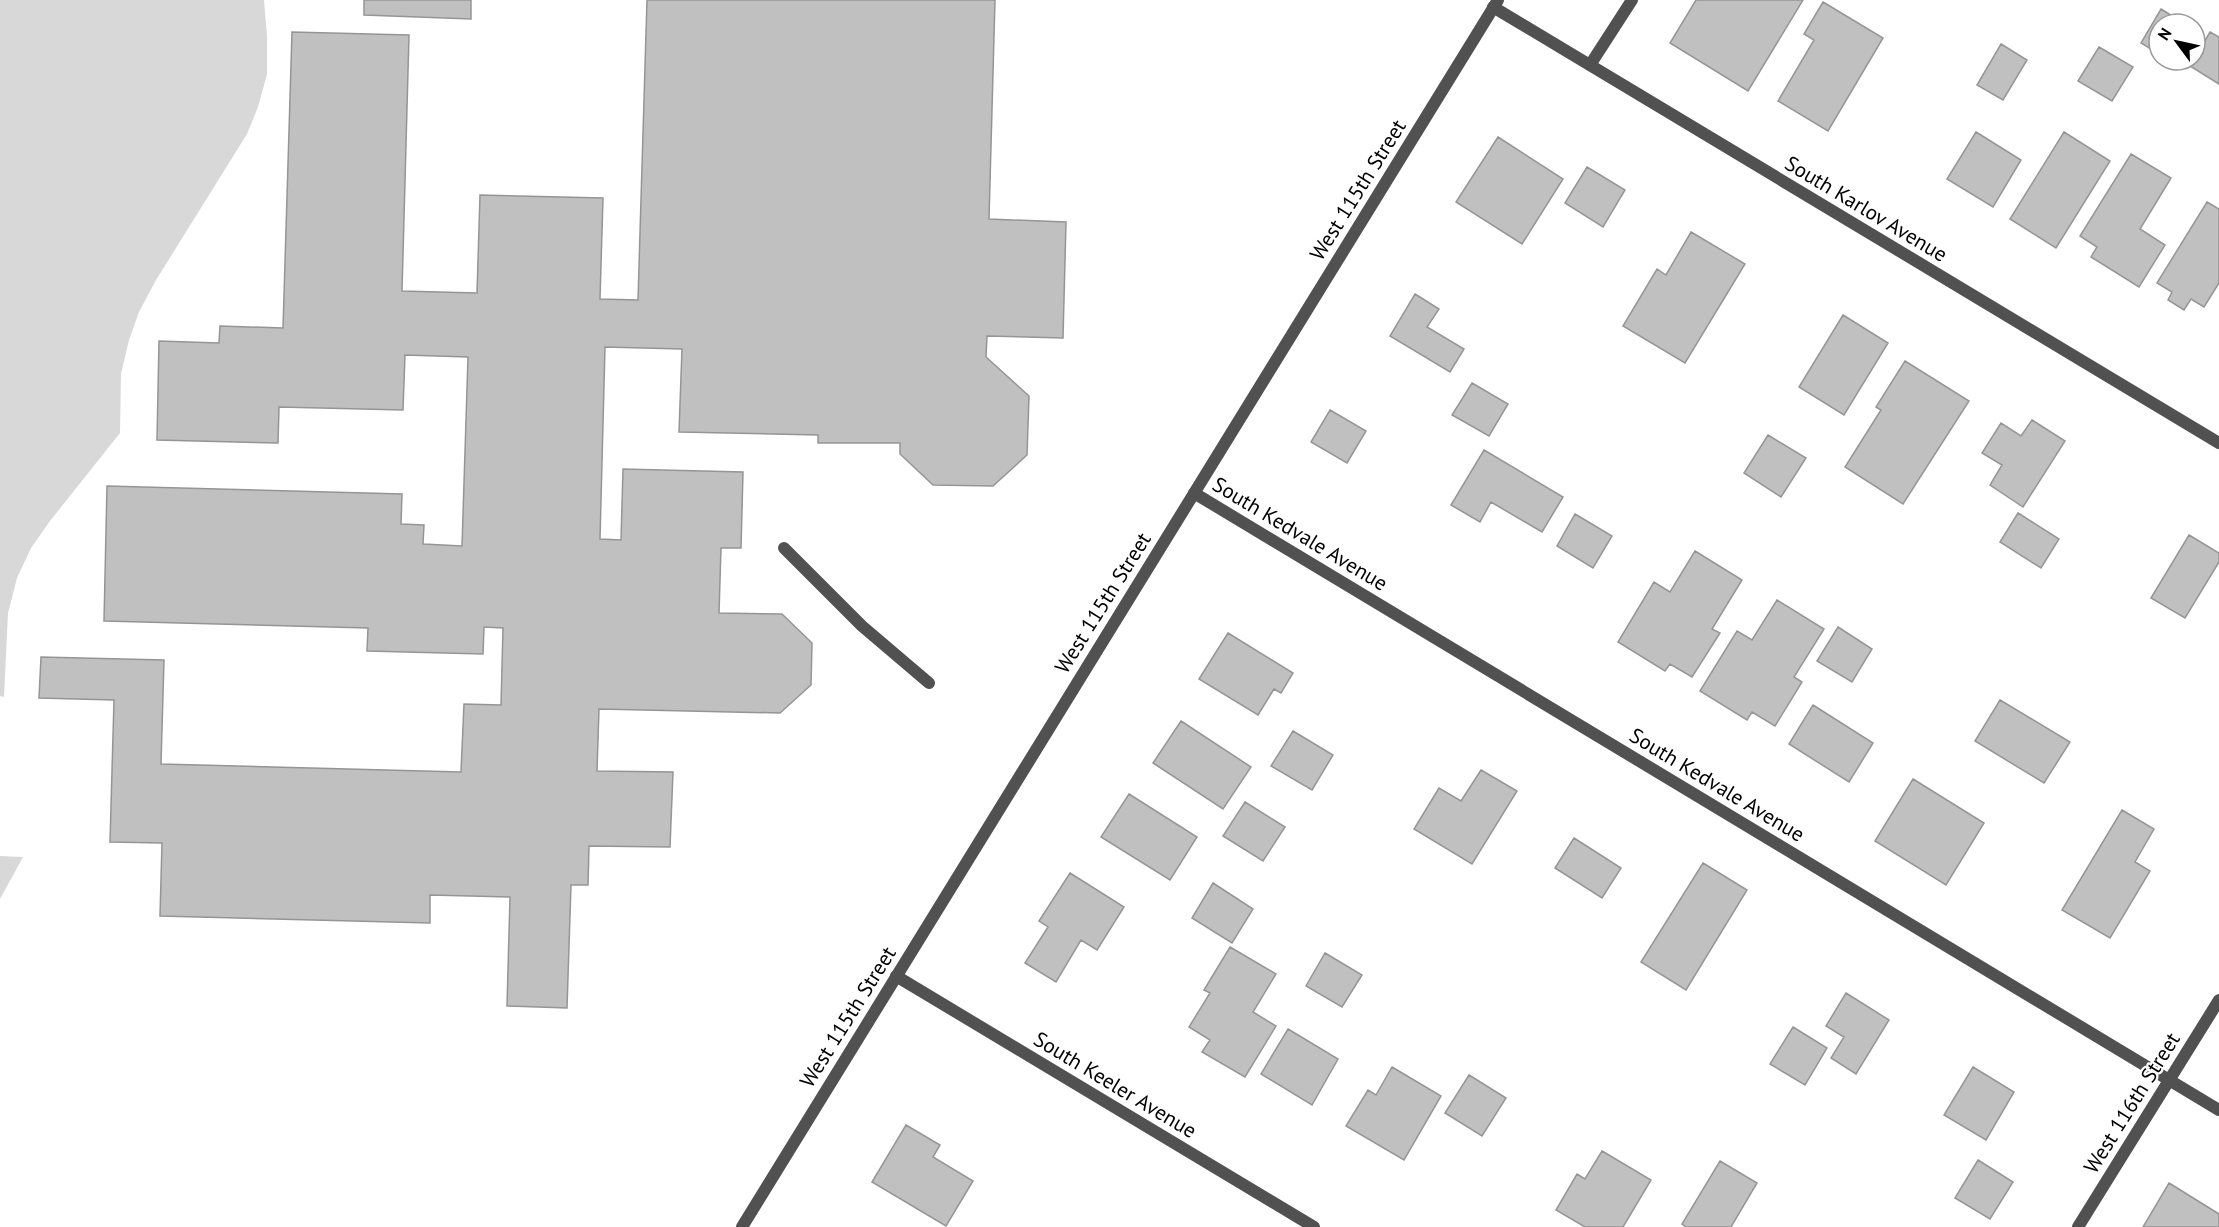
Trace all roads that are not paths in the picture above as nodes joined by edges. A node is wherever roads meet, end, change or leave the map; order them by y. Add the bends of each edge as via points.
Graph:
1 (1632, 0) edge
2 (1496, 4) edge
3 (1590, 65) junction
4 (2219, 443) edge
5 (1194, 493) junction
6 (784, 548) dead end
7 (929, 683) dead end
8 (896, 976) junction
9 (2219, 1000) edge
10 (2169, 1080) junction
11 (2219, 1110) edge
12 (742, 1227) edge
13 (1314, 1227) edge
14 (2079, 1227) edge

1 - 3 street
2 - 3 street, South Karlov Avenue
2 - 5 street, West 115th Street
3 - 4 street, South Karlov Avenue
5 - 8 street, West 115th Street
5 - 10 street, South Kedvale Avenue
6 - 7 street via 862,626
8 - 12 street, West 115th Street
8 - 13 street, South Keeler Avenue
9 - 10 street, West 116th Street
10 - 11 street, South Kedvale Avenue
10 - 14 street, West 116th Street

